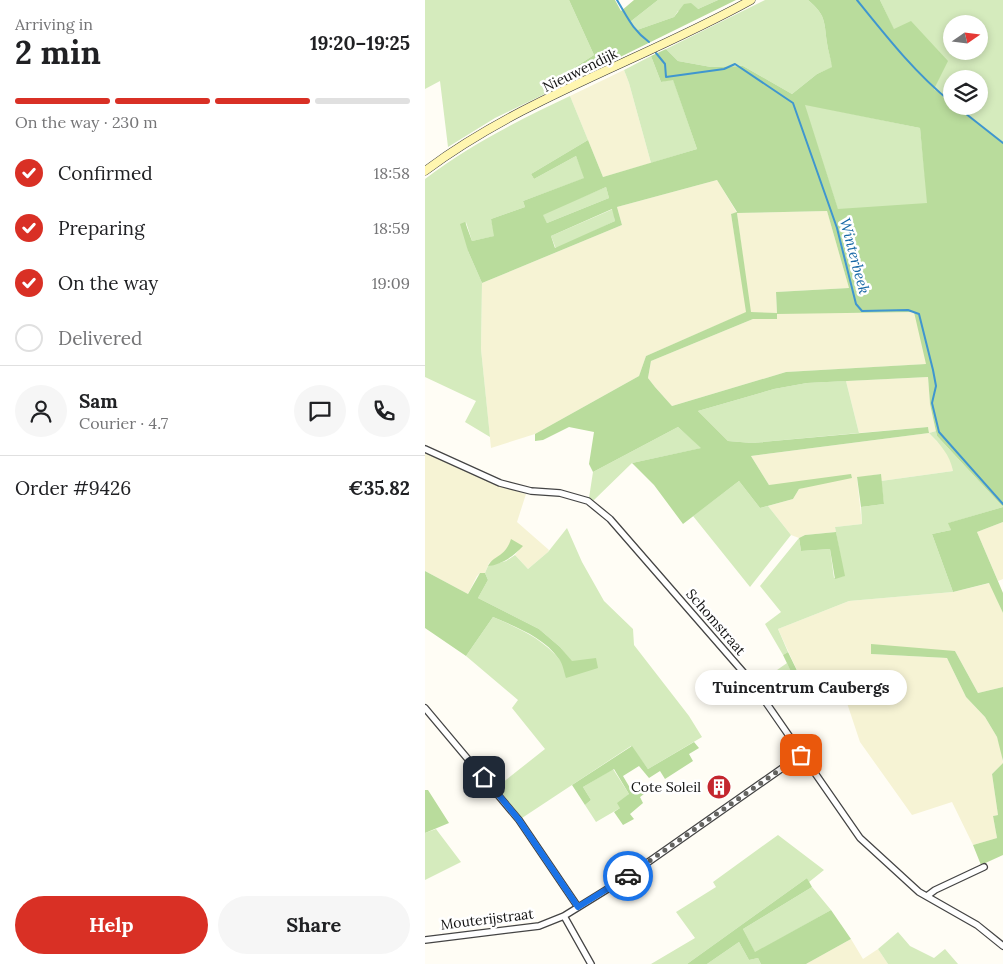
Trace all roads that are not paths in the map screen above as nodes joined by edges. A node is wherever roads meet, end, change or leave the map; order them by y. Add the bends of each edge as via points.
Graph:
1 (751, 0) edge
2 (426, 170) edge
3 (425, 448) edge
4 (425, 708) edge
5 (801, 755) junction
6 (984, 867) dead end
7 (927, 896) junction
8 (578, 907) junction
9 (564, 916) junction
10 (425, 940) edge
11 (1003, 946) edge
12 (591, 964) edge

1 - 2 street, Nieuwendijk via 508,119
3 - 5 street, Schomstraat via 500,484 573,496 595,506 610,519 751,681
4 - 8 street via 519,820
5 - 7 street, Schomstraat via 860,838 906,882
5 - 8 street, Mouterijstraat via 643,866
6 - 7 street
7 - 11 street, Schomstraat via 977,925
8 - 9 street, Mouterijstraat
9 - 10 street, Mouterijstraat via 539,926
9 - 12 street

